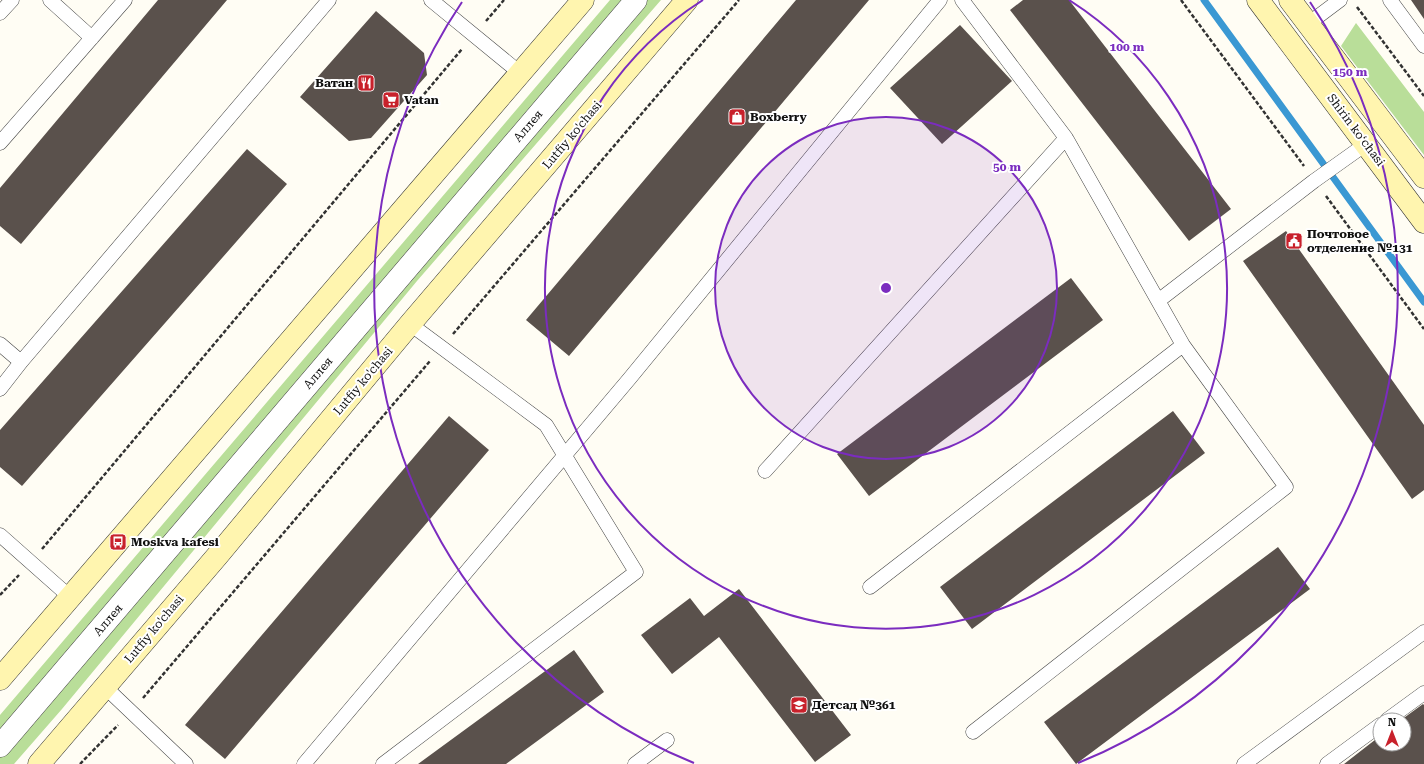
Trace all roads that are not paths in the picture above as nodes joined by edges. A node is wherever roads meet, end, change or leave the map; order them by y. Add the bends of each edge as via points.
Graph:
1 (12, 0) edge
2 (50, 0) edge
3 (125, 0) edge
4 (329, 0) edge
5 (431, 0) edge
6 (582, 0) edge
7 (636, 0) edge
8 (687, 0) edge
9 (940, 0) edge
10 (962, 0) edge
11 (1258, 0) edge
12 (1290, 0) edge
13 (1340, 0) edge
14 (1390, 0) edge
15 (0, 13) edge
16 (1308, 24) junction
17 (92, 38) junction
18 (1424, 46) edge
19 (520, 73) junction
20 (1388, 130) junction
21 (1066, 138) junction
22 (0, 143) edge
23 (1359, 150) junction
24 (1424, 177) edge
25 (1424, 222) edge
26 (1158, 301) junction
27 (410, 324) junction
28 (0, 344) edge
29 (1183, 345) junction
30 (21, 362) junction
31 (0, 389) edge
32 (565, 455) junction
33 (765, 471) dead end
34 (0, 535) edge
35 (870, 587) dead end
36 (70, 597) junction
37 (1424, 632) edge
38 (0, 679) edge
39 (105, 688) junction
40 (1424, 693) edge
41 (1398, 712) edge
42 (1372, 731) edge
43 (973, 732) dead end
44 (667, 740) dead end
45 (0, 746) edge
46 (39, 764) edge
47 (186, 764) edge
48 (304, 764) edge
49 (383, 764) edge
50 (635, 764) edge
51 (1244, 764) edge
52 (1327, 764) edge

1 - 15 lane
2 - 17 lane
3 - 17 lane
4 - 30 lane
5 - 19 lane
6 - 19 main road
7 - 45 street, Аллея
8 - 27 main road, Lutfiy ko'chasi
9 - 32 lane
10 - 21 lane
11 - 23 main road, Shirin koʻchasi
12 - 16 main road
13 - 16 lane
14 - 18 lane
16 - 20 main road
17 - 22 lane
19 - 36 main road
20 - 23 main road
20 - 24 main road
21 - 26 lane
21 - 33 lane
23 - 25 main road, Shirin koʻchasi
23 - 26 lane
26 - 29 lane
27 - 32 lane via 546,425
27 - 39 main road, Lutfiy ko'chasi
28 - 30 lane
29 - 35 lane
29 - 43 lane via 1286,488
30 - 31 lane
32 - 48 lane
32 - 49 lane via 636,572
34 - 36 lane
36 - 38 main road
37 - 51 lane
39 - 46 main road, Lutfiy ko'chasi
39 - 47 lane
40 - 41 lane
42 - 52 lane
44 - 50 lane

